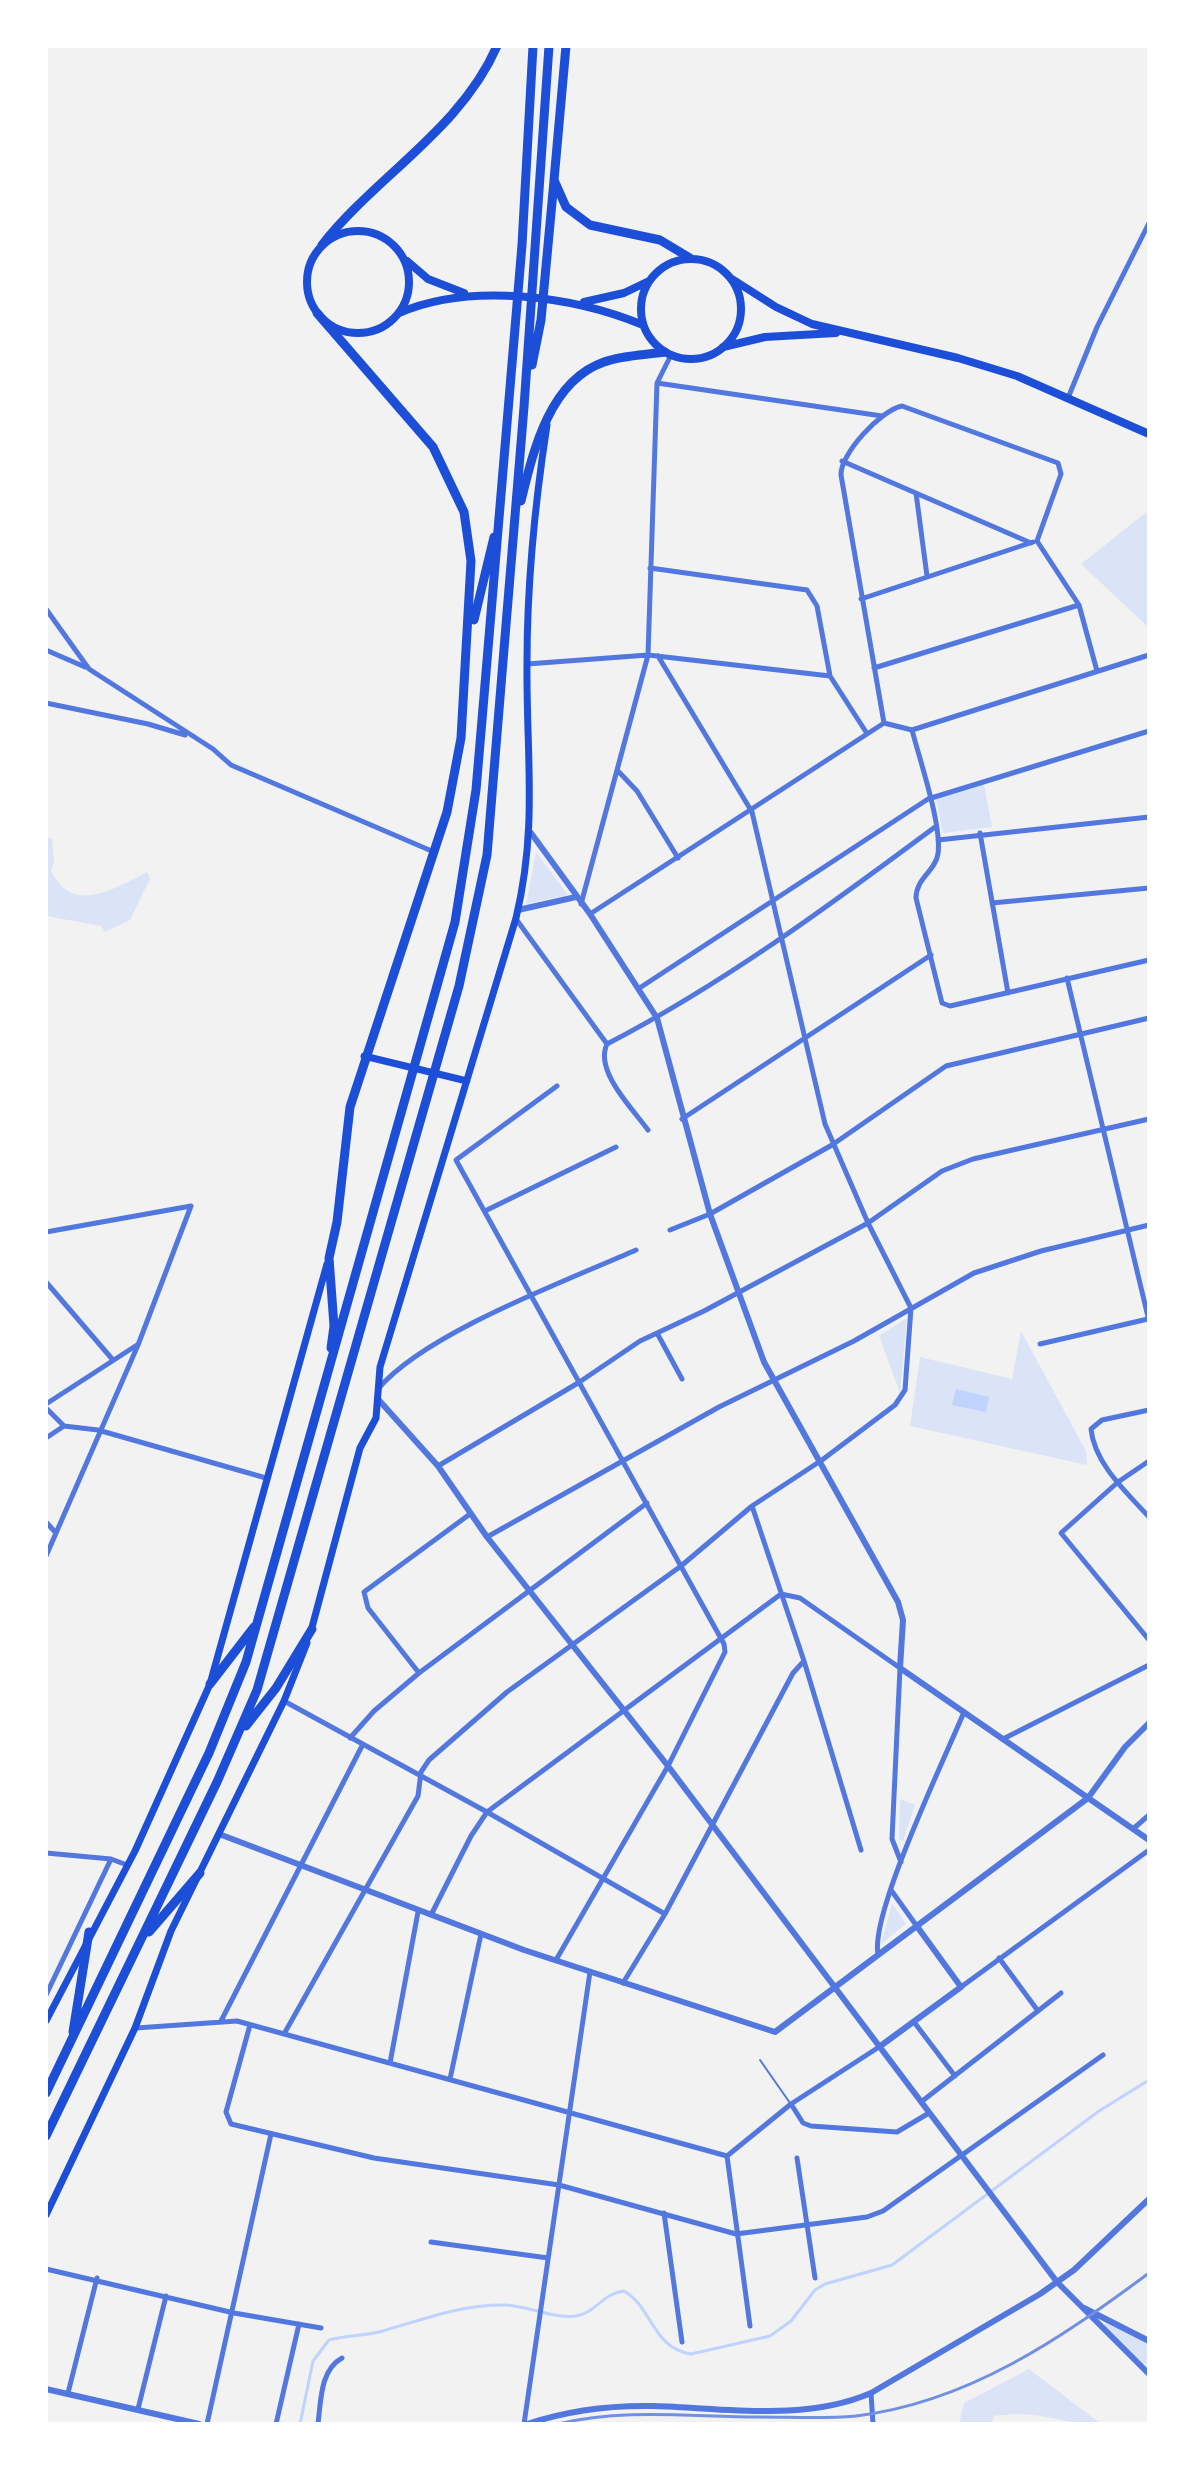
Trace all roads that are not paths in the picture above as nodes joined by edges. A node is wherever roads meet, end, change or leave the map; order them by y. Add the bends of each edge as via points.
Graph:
1 (497, 46) edge
2 (533, 46) edge
3 (549, 46) edge
4 (566, 46) edge
5 (554, 180) junction
6 (1149, 223) edge
7 (322, 245) junction
8 (690, 258) junction
9 (405, 259) junction
10 (732, 279) junction
11 (649, 281) junction
12 (472, 295) junction
13 (576, 303) junction
14 (317, 313) junction
15 (398, 313) junction
16 (643, 325) junction
17 (847, 333) junction
18 (723, 347) junction
19 (668, 354) junction
20 (657, 383) junction
21 (1068, 398) junction
22 (524, 407) junction
23 (883, 416) junction
24 (547, 423) junction
25 (1149, 434) edge
26 (842, 461) junction
27 (916, 492) junction
28 (499, 521) junction
29 (514, 528) junction
30 (1034, 542) junction
31 (650, 568) junction
32 (927, 576) junction
33 (861, 599) junction
34 (1079, 605) junction
35 (46, 609) edge
36 (46, 650) edge
37 (468, 651) junction
38 (648, 655) junction
39 (1149, 655) edge
40 (658, 656) junction
41 (527, 664) junction
42 (874, 668) junction
43 (89, 669) junction
44 (1097, 671) junction
45 (830, 676) junction
46 (46, 703) edge
47 (884, 723) junction
48 (912, 730) junction
49 (1149, 731) edge
50 (866, 732) junction
51 (194, 738) junction
52 (618, 771) junction
53 (928, 799) junction
54 (752, 812) junction
55 (1149, 817) edge
56 (935, 827) junction
57 (531, 833) junction
58 (980, 833) junction
59 (938, 840) junction
60 (435, 852) junction
61 (678, 858) junction
62 (1149, 888) edge
63 (576, 897) junction
64 (774, 897) junction
65 (992, 903) junction
66 (581, 904) junction
67 (517, 914) junction
68 (590, 914) junction
69 (782, 937) junction
70 (931, 955) junction
71 (1149, 960) edge
72 (1067, 978) junction
73 (638, 989) junction
74 (1008, 993) junction
75 (657, 1018) junction
76 (1149, 1018) edge
77 (1080, 1033) junction
78 (805, 1041) junction
79 (607, 1044) junction
80 (364, 1056) junction
81 (467, 1081) junction
82 (557, 1086) dead end
83 (682, 1119) junction
84 (1149, 1119) edge
85 (1104, 1129) junction
86 (648, 1130) dead end
87 (832, 1145) junction
88 (616, 1147) dead end
89 (487, 1210) junction
90 (710, 1214) junction
91 (868, 1223) junction
92 (1149, 1225) edge
93 (670, 1230) dead end
94 (1128, 1230) junction
95 (46, 1232) edge
96 (636, 1250) dead end
97 (329, 1258) junction
98 (46, 1282) edge
99 (739, 1293) junction
100 (534, 1295) junction
101 (911, 1308) junction
102 (1149, 1320) edge
103 (657, 1333) junction
104 (1040, 1344) dead end
105 (138, 1345) junction
106 (113, 1361) junction
107 (328, 1375) junction
108 (682, 1379) dead end
109 (775, 1382) junction
110 (578, 1383) junction
111 (377, 1394) junction
112 (46, 1406) edge
113 (1149, 1410) edge
114 (64, 1426) junction
115 (98, 1430) junction
116 (46, 1438) edge
117 (623, 1460) junction
118 (822, 1460) junction
119 (1149, 1461) edge
120 (438, 1466) junction
121 (266, 1478) junction
122 (1118, 1482) junction
123 (647, 1503) junction
124 (752, 1506) junction
125 (470, 1514) junction
126 (1149, 1517) edge
127 (46, 1522) edge
128 (56, 1533) junction
129 (487, 1537) junction
130 (46, 1556) edge
131 (681, 1566) junction
132 (531, 1589) junction
133 (781, 1594) junction
134 (261, 1617) junction
135 (312, 1629) junction
136 (721, 1639) junction
137 (1149, 1640) edge
138 (574, 1644) junction
139 (804, 1661) junction
140 (1149, 1665) edge
141 (900, 1668) junction
142 (419, 1673) junction
143 (210, 1684) junction
144 (284, 1701) junction
145 (623, 1709) junction
146 (965, 1712) junction
147 (1149, 1723) edge
148 (241, 1731) junction
149 (350, 1738) junction
150 (1003, 1739) junction
151 (363, 1744) junction
152 (668, 1766) junction
153 (420, 1778) junction
154 (1088, 1798) junction
155 (487, 1812) junction
156 (1149, 1815) edge
157 (712, 1826) junction
158 (1133, 1829) junction
159 (219, 1834) junction
160 (1149, 1840) edge
161 (861, 1850) dead end
162 (1149, 1850) edge
163 (46, 1853) edge
164 (111, 1859) junction
165 (901, 1862) junction
166 (127, 1865) junction
167 (299, 1866) junction
168 (200, 1873) junction
169 (603, 1879) junction
170 (364, 1888) junction
171 (891, 1890) junction
172 (418, 1912) junction
173 (665, 1914) junction
174 (431, 1916) junction
175 (916, 1925) junction
176 (89, 1932) junction
177 (481, 1934) junction
178 (142, 1940) junction
179 (878, 1954) junction
180 (999, 1958) junction
181 (556, 1961) junction
182 (590, 1972) junction
183 (622, 1983) junction
184 (961, 1987) junction
185 (834, 1988) junction
186 (1061, 1993) dead end
187 (46, 1995) edge
188 (1038, 2011) junction
189 (46, 2021) edge
190 (221, 2021) junction
191 (914, 2022) junction
192 (250, 2025) junction
193 (135, 2028) junction
194 (284, 2034) junction
195 (72, 2042) junction
196 (879, 2047) junction
197 (1103, 2055) dead end
198 (760, 2060) dead end
199 (390, 2063) junction
200 (955, 2076) junction
201 (450, 2079) junction
202 (46, 2093) edge
203 (921, 2102) junction
204 (791, 2104) junction
205 (569, 2111) junction
206 (929, 2113) junction
207 (271, 2134) junction
208 (46, 2136) edge
209 (727, 2156) junction
210 (962, 2157) junction
211 (797, 2158) dead end
212 (559, 2185) junction
213 (1149, 2199) edge
214 (664, 2213) junction
215 (46, 2215) edge
216 (807, 2225) junction
217 (736, 2234) junction
218 (431, 2242) dead end
219 (548, 2258) junction
220 (46, 2269) edge
221 (97, 2278) junction
222 (815, 2278) dead end
223 (1057, 2282) junction
224 (166, 2296) junction
225 (234, 2313) junction
226 (1092, 2315) junction
227 (299, 2324) junction
228 (750, 2326) dead end
229 (321, 2328) dead end
230 (1149, 2341) edge
231 (682, 2342) dead end
232 (342, 2358) dead end
233 (1149, 2372) edge
234 (46, 2389) edge
235 (68, 2393) junction
236 (871, 2393) junction
237 (138, 2409) junction
238 (199, 2424) edge
239 (207, 2424) edge
240 (276, 2424) edge
241 (318, 2424) edge
242 (526, 2424) edge
243 (873, 2424) edge

1 - 7 highway via 463,103
2 - 28 highway
3 - 22 highway
4 - 5 highway
5 - 8 highway via 566,207 581,221 660,240
5 - 22 highway via 541,320
6 - 21 street
7 - 9 main road via 343,233 367,231 389,241
7 - 14 main road via 313,257 307,286
8 - 10 main road via 710,262
8 - 11 main road via 667,265
9 - 12 main road via 437,284
9 - 15 main road via 409,290
10 - 17 main road via 794,317
10 - 18 main road via 739,293 739,322
11 - 13 main road via 609,298
11 - 16 main road via 641,310
12 - 13 main road
12 - 15 main road via 436,299
13 - 16 main road
14 - 15 main road via 346,332 363,333 379,329
14 - 37 highway via 420,429 456,490 471,561
16 - 19 main road
17 - 18 main road via 789,334
17 - 21 main road via 975,363
18 - 19 main road via 698,358
19 - 20 street
19 - 24 highway via 614,359 591,368 565,388
20 - 23 street
20 - 31 street
21 - 25 main road
22 - 29 highway
23 - 26 street
23 - 30 street via 899,407 913,410 1058,463 1061,474
24 - 29 highway via 530,462
24 - 41 main road
26 - 27 street
26 - 33 street
27 - 30 street
27 - 32 street
28 - 37 highway
28 - 107 highway via 462,890
29 - 148 highway via 487,855 474,925 276,1630
30 - 32 street
30 - 34 street
31 - 38 street
31 - 45 street via 807,590 815,600
32 - 33 street
33 - 42 street
34 - 42 street
34 - 44 street
35 - 43 street
36 - 43 street
37 - 60 highway via 456,767
38 - 40 street
38 - 41 street
38 - 52 street
39 - 44 street
40 - 45 street
40 - 54 street
41 - 57 main road
42 - 47 street
43 - 51 street
44 - 48 street
45 - 50 street
46 - 51 street
47 - 48 street
47 - 50 street
48 - 53 street
49 - 53 street
50 - 54 street
51 - 60 street via 231,765
52 - 61 street via 637,791
52 - 66 street
53 - 56 street
53 - 64 street
54 - 61 street
54 - 64 street
55 - 58 street
56 - 59 street
56 - 69 street
57 - 63 street
57 - 67 main road
58 - 59 street
58 - 65 street
59 - 70 street via 935,864 916,891
60 - 80 highway
61 - 68 street
62 - 65 street
63 - 66 street
63 - 67 street
64 - 69 street
64 - 73 street
65 - 74 street
66 - 68 street
67 - 79 street
67 - 81 main road
68 - 73 street
69 - 75 street
69 - 78 street
70 - 74 street via 940,999 948,1006
70 - 78 street
71 - 72 street
72 - 74 street
72 - 77 street
73 - 75 street
75 - 79 street
75 - 83 street
76 - 77 street
77 - 85 street
77 - 87 street via 946,1066
78 - 83 street
78 - 87 street
79 - 86 street via 603,1058 608,1071
80 - 81 main road
80 - 97 highway via 350,1107
81 - 111 main road
82 - 89 street via 456,1160
83 - 90 street
84 - 85 street
85 - 91 street via 958,1164
85 - 94 street
87 - 90 street
87 - 91 street
88 - 89 street
89 - 100 street
90 - 93 street
90 - 99 street
91 - 99 street
91 - 101 street
92 - 94 street
94 - 101 street via 995,1264
94 - 102 street
95 - 105 street via 191,1206
96 - 100 street
97 - 107 highway via 334,1326
97 - 121 main road
98 - 106 street
99 - 103 street
99 - 109 street
100 - 110 street
100 - 111 street via 435,1344 398,1369
101 - 109 street
101 - 118 street via 904,1394
102 - 104 street
103 - 108 street
103 - 110 street
105 - 106 street
105 - 115 street
106 - 112 street
107 - 134 highway
109 - 117 street
109 - 118 street
110 - 117 street
110 - 120 street
111 - 120 street
111 - 135 main road via 377,1413 360,1448
112 - 114 street
113 - 122 street via 1093,1425 1094,1443
114 - 115 street
114 - 116 street
115 - 121 street
115 - 128 street
117 - 123 street
117 - 129 street
118 - 124 street
118 - 141 street via 902,1610
119 - 122 street
120 - 125 street
121 - 143 main road
122 - 126 street
122 - 137 street via 1062,1531 1062,1538
123 - 131 street
123 - 132 street
124 - 131 street
124 - 133 street
125 - 129 street
125 - 142 street via 364,1592 365,1603
127 - 128 street
128 - 130 street
129 - 132 street
131 - 136 street
131 - 138 street
132 - 138 street
132 - 142 street
133 - 136 street
133 - 139 street
133 - 141 street via 800,1598
134 - 143 highway
134 - 195 highway via 209,1753
135 - 144 main road
135 - 148 highway via 276,1688
136 - 145 street
136 - 152 street via 724,1659
138 - 145 street
138 - 153 street via 507,1692 429,1760
139 - 157 street
139 - 161 street
140 - 150 street
141 - 146 street
141 - 165 street via 892,1839
142 - 149 street
143 - 166 main road
144 - 149 street
144 - 159 main road
145 - 152 street
145 - 155 street
146 - 150 street
146 - 165 street
147 - 154 street
148 - 178 highway
149 - 151 street
150 - 154 street
151 - 153 street
151 - 167 street
152 - 157 street
152 - 169 street
153 - 155 street
153 - 170 street via 418,1796
154 - 158 street
154 - 175 street
155 - 169 street
155 - 174 street
156 - 158 street
157 - 173 street
157 - 185 street
158 - 160 street
159 - 167 street
159 - 168 main road
162 - 180 street
163 - 164 street
164 - 166 street
164 - 187 street
165 - 171 street
166 - 176 main road
167 - 170 street
167 - 190 street
168 - 178 highway
168 - 193 main road via 171,1931
169 - 173 street
169 - 181 street
170 - 172 street
170 - 194 street
171 - 175 street
171 - 179 street via 877,1933
172 - 174 street
172 - 199 street
173 - 183 street
174 - 177 street
175 - 179 street
175 - 184 street
176 - 189 main road
176 - 195 highway
177 - 181 street
177 - 201 street
178 - 208 highway
179 - 185 street
180 - 184 street
180 - 188 street
181 - 182 street
182 - 183 street
182 - 205 street
183 - 185 street via 773,2032
184 - 191 street
185 - 196 street
186 - 188 street
188 - 200 street
190 - 192 street
190 - 193 street
191 - 196 street
191 - 200 street
192 - 194 street
192 - 207 street via 226,2112 228,2122
193 - 215 main road
194 - 199 street
195 - 202 highway
196 - 203 street
196 - 204 street
197 - 210 street
198 - 204 lane
199 - 201 street
200 - 203 street
201 - 205 street
203 - 206 street
204 - 206 street via 806,2125 890,2132 909,2128
204 - 209 street
205 - 209 street
205 - 212 street
206 - 210 street
207 - 212 street via 374,2158
207 - 225 street
209 - 217 street
210 - 216 street via 883,2211
210 - 223 street
211 - 216 street
212 - 214 street
212 - 219 street
213 - 223 street
214 - 217 street
214 - 231 street
216 - 217 street
216 - 222 street
217 - 228 street
218 - 219 street
219 - 242 street
220 - 221 street
221 - 224 street
221 - 235 street
223 - 226 street
223 - 236 street
224 - 225 street
224 - 237 street
225 - 227 street
225 - 239 street
226 - 230 street
226 - 233 street
227 - 229 street
227 - 240 street
232 - 241 street via 325,2376
234 - 235 street
235 - 237 street
236 - 242 street via 813,2410 600,2407
236 - 243 street
237 - 238 street

